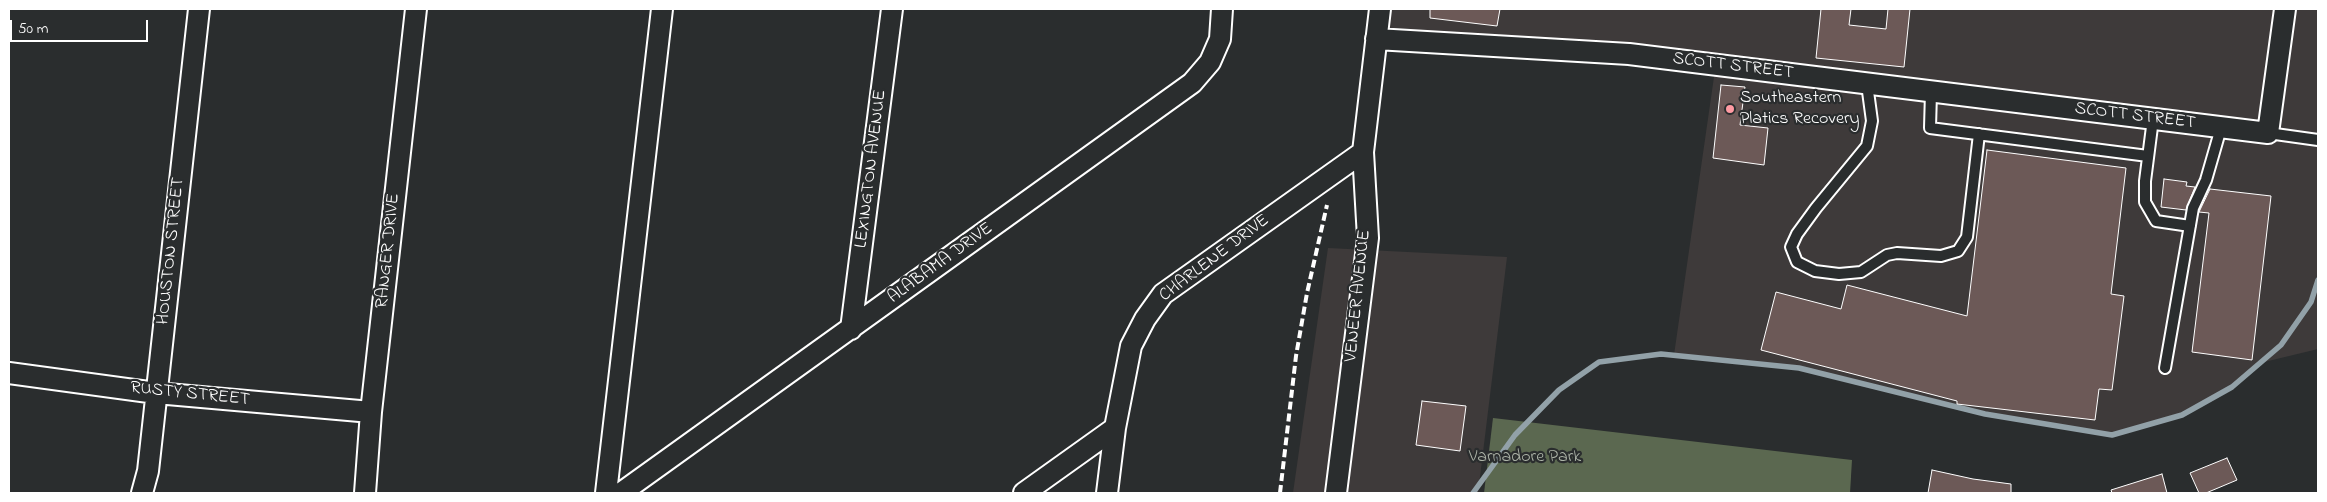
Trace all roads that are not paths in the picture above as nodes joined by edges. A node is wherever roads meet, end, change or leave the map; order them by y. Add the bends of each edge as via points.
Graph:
1 (199, 9) edge
2 (416, 9) edge
3 (662, 9) edge
4 (892, 9) edge
5 (1222, 9) edge
6 (1380, 9) edge
7 (2285, 9) edge
8 (1376, 39) junction
9 (1867, 84) junction
10 (1931, 92) junction
11 (2153, 119) junction
12 (2221, 128) junction
13 (2268, 133) junction
14 (1979, 134) junction
15 (2318, 140) edge
16 (1363, 152) junction
17 (2148, 156) junction
18 (2190, 226) junction
19 (851, 328) junction
20 (2165, 368) dead end
21 (9, 373) edge
22 (156, 393) junction
23 (371, 412) junction
24 (1115, 428) junction
25 (142, 493) edge
26 (365, 493) edge
27 (606, 493) edge
28 (621, 493) edge
29 (1024, 493) edge
30 (1107, 493) edge
31 (1336, 493) edge

1 - 22 street, HOUSTON STREET
2 - 23 street, RANGER DRIVE
3 - 27 street
4 - 19 street, LEXINGTON AVENUE
5 - 19 street, ALABAMA DRIVE via 1220,39 1210,62 1192,83
6 - 8 street, VENEER AVENUE
7 - 13 street
8 - 9 street, SCOTT STREET via 1629,54
8 - 16 street, VENEER AVENUE
9 - 10 street, SCOTT STREET
9 - 14 lane via 1872,121 1867,146 1816,208 1791,247 1797,262 1815,271 1861,272 1887,255 1941,256 1958,251 1968,237
10 - 11 street, SCOTT STREET
10 - 14 lane via 1930,128
11 - 12 street, SCOTT STREET
11 - 17 lane
12 - 13 street, SCOTT STREET
12 - 18 lane via 2206,180 2193,208
13 - 15 lane
14 - 17 lane
16 - 24 street, CHARLENE DRIVE via 1163,294 1131,346
16 - 31 street, VENEER AVENUE via 1368,238
17 - 18 lane via 2144,198 2152,218 2160,223
18 - 20 lane
19 - 28 street, ALABAMA DRIVE
21 - 22 street, RUSTY STREET
22 - 23 street, RUSTY STREET
22 - 25 street, HOUSTON STREET via 148,471
23 - 26 street, RANGER DRIVE
24 - 29 street
24 - 30 street, CHARLENE DRIVE

